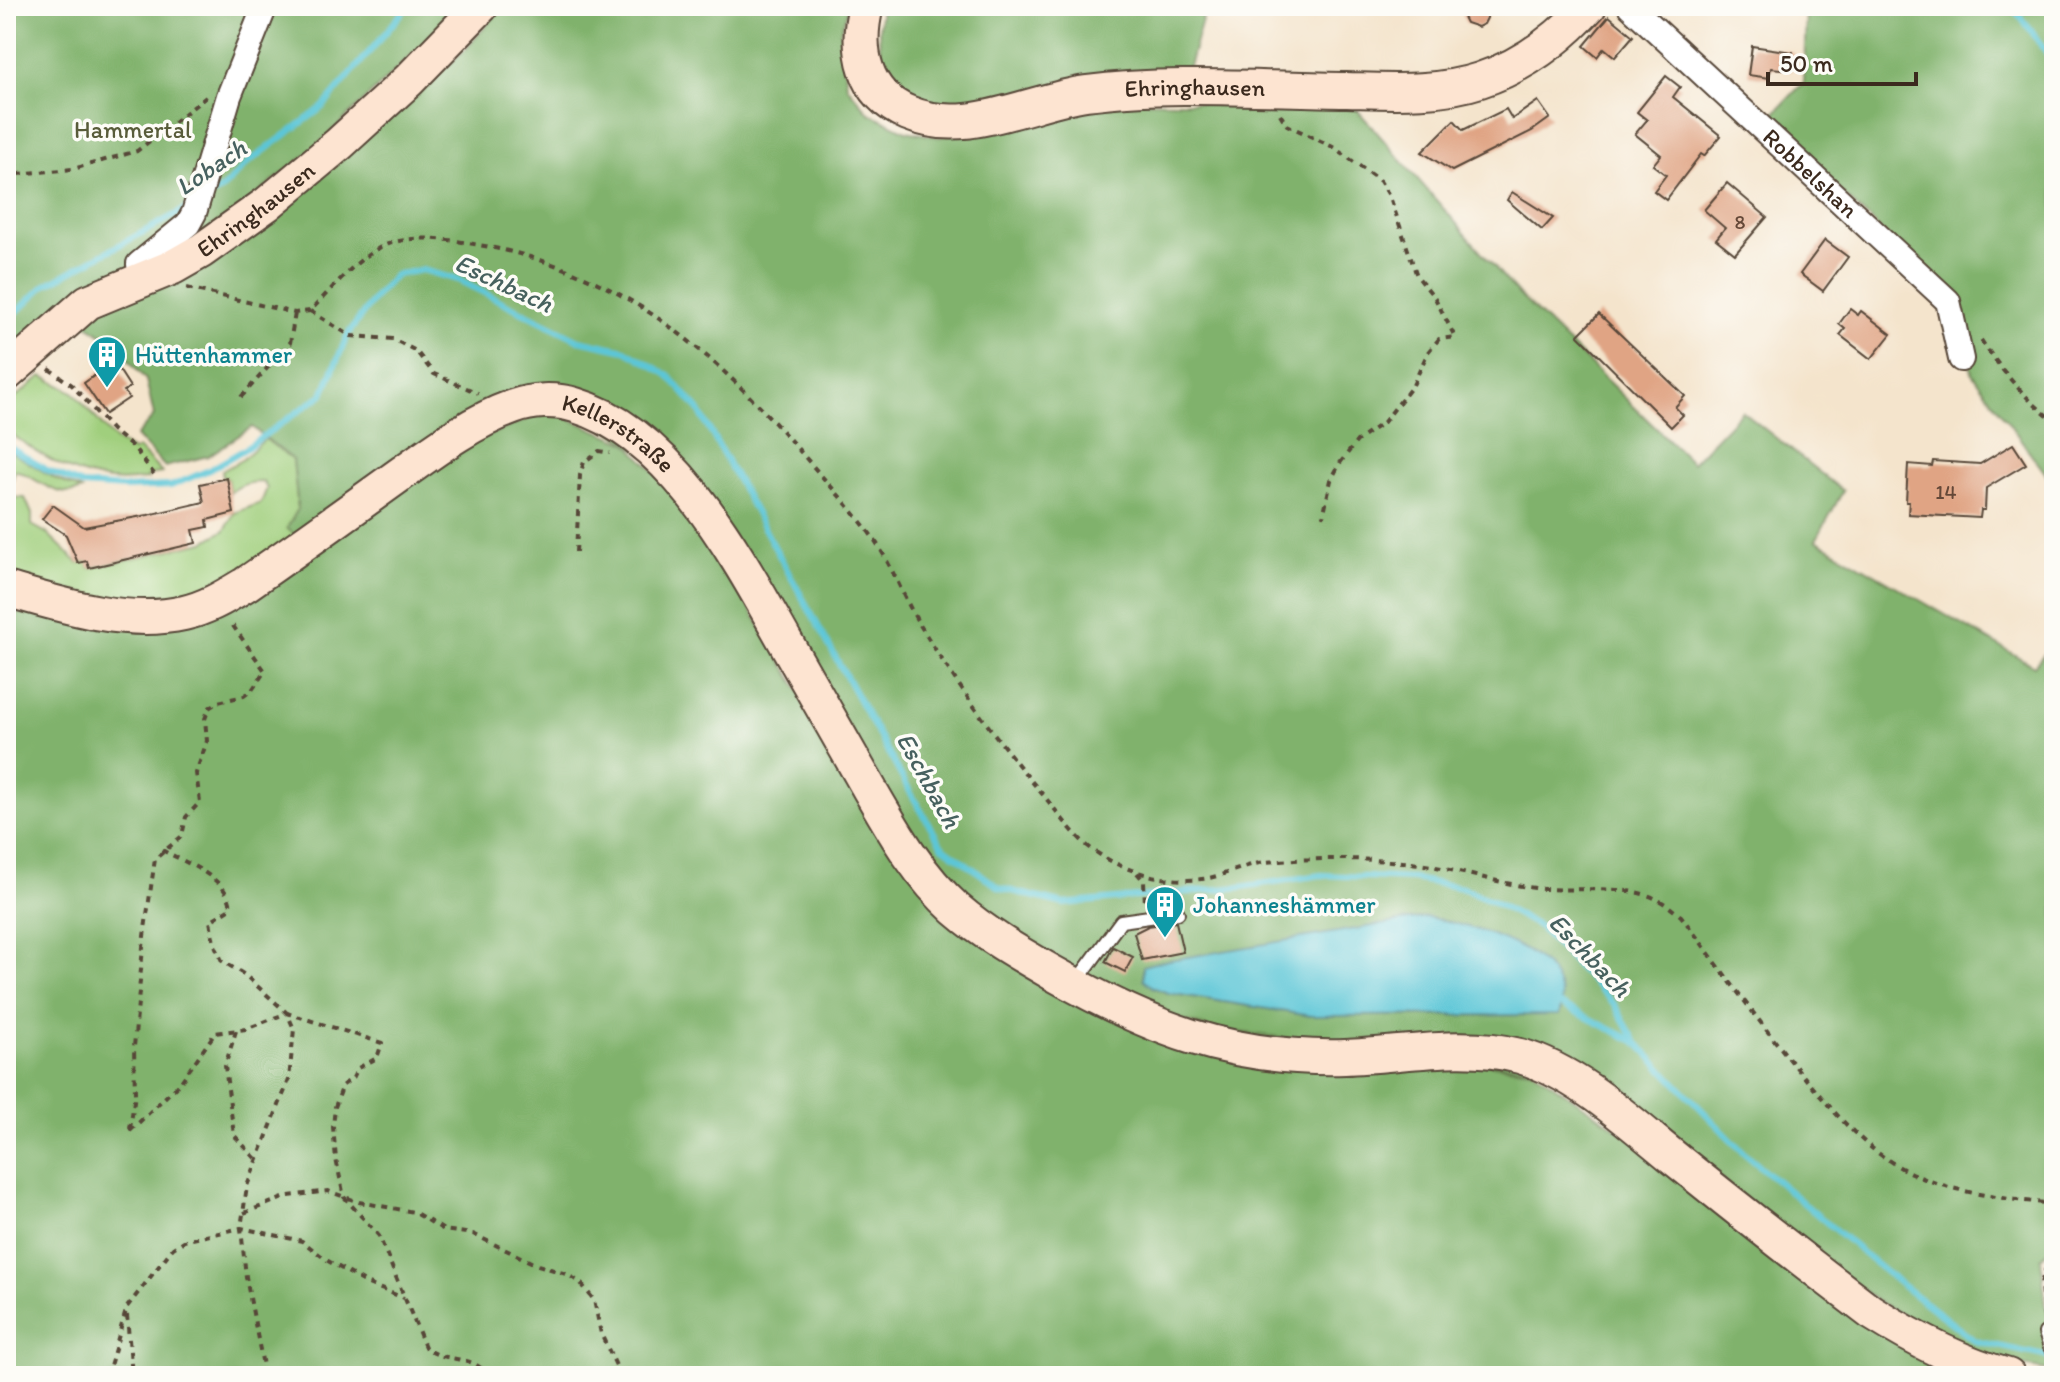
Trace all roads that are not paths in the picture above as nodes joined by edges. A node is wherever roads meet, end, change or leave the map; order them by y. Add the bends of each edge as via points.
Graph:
1 (265, 6) edge
2 (481, 6) edge
3 (866, 6) edge
4 (1589, 6) edge
5 (1630, 6) edge
6 (141, 278) junction
7 (1961, 359) dead end
8 (18, 363) edge
9 (6, 589) edge
10 (1178, 913) dead end
11 (1074, 985) junction
12 (2045, 1333) road end
13 (2054, 1351) edge
14 (2008, 1376) edge

1 - 6 street via 188,224 139,264
2 - 6 main road, Ehringhausen via 409,80 267,204 201,251
3 - 4 main road, Ehringhausen via 860,41 869,78 896,107 933,120 971,120 1102,91 1427,89 1479,81 1533,55
5 - 7 street, Robbelshan via 1948,301
6 - 8 main road, Ehringhausen via 88,302
9 - 11 main road, Kellerstraße via 90,611 185,613 220,599 480,422 512,407 570,403 622,428 660,458 715,526 928,881 971,921
10 - 11 lane via 1121,921
11 - 14 main road, Kellerstraße via 1158,1027 1236,1049 1344,1057 1475,1050 1542,1064 1591,1093 1871,1312 1948,1355
12 - 13 lane

